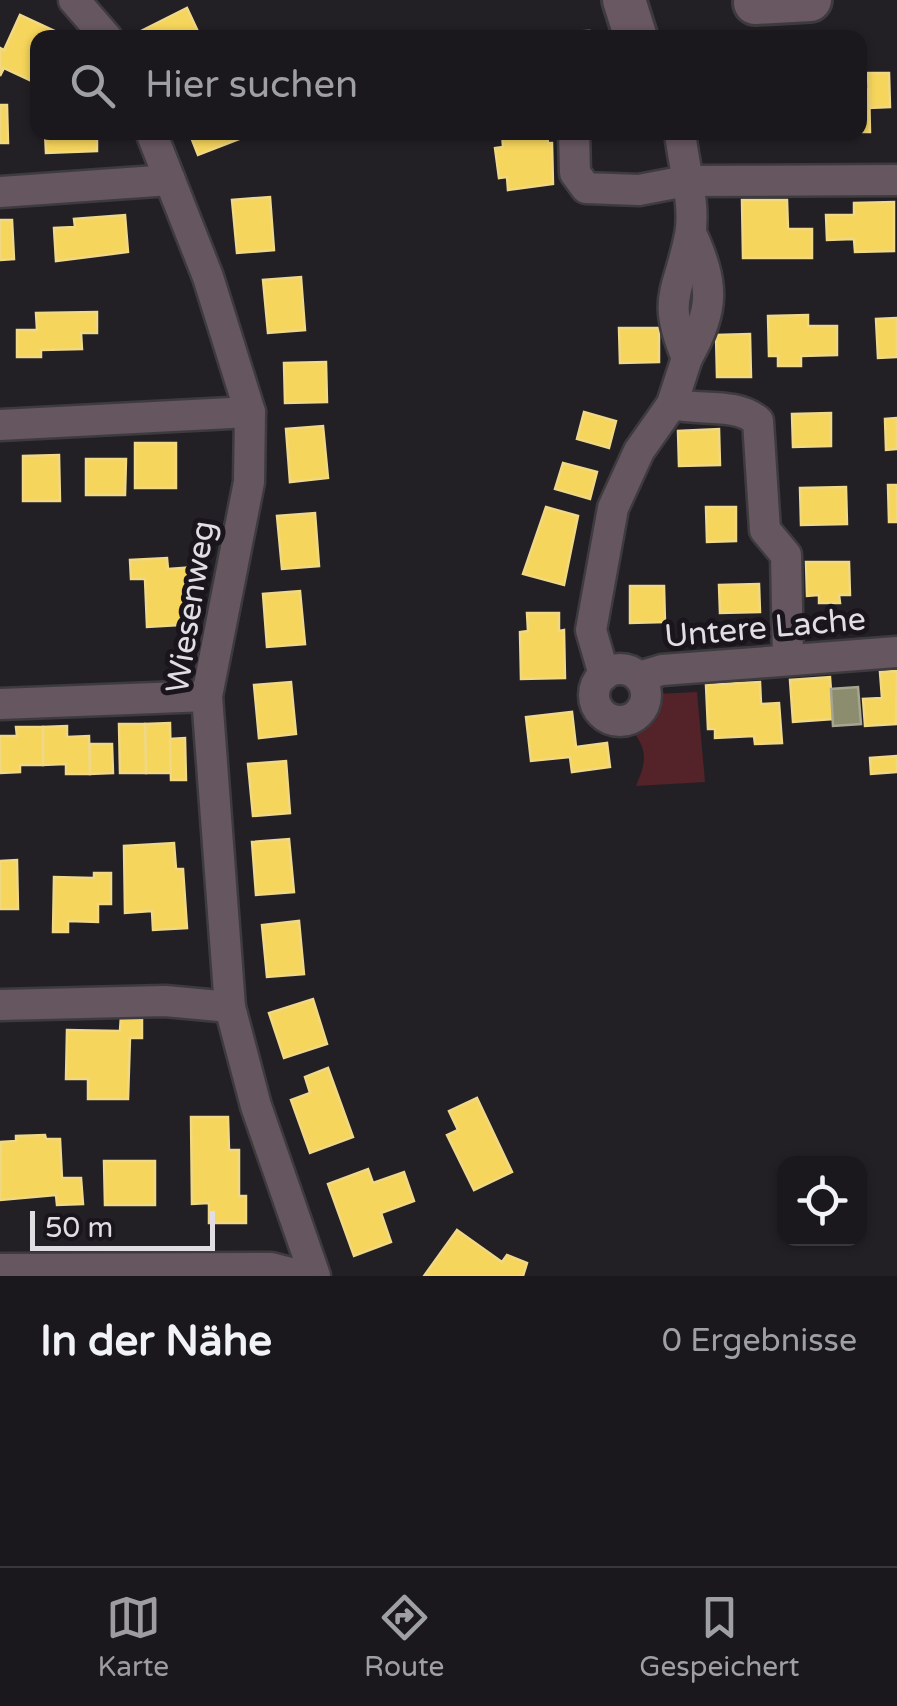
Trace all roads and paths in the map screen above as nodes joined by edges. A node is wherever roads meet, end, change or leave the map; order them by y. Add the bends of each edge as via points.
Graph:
1 (74, 0) edge
2 (624, 0) edge
3 (810, 0) edge
4 (751, 14) edge
5 (100, 30) edge
6 (633, 30) edge
7 (154, 140) edge
8 (574, 140) edge
9 (681, 140) edge
10 (170, 180) junction
11 (897, 180) edge
12 (686, 181) junction
13 (0, 192) edge
14 (672, 404) junction
15 (250, 412) junction
16 (0, 425) edge
17 (897, 652) edge
18 (788, 660) junction
19 (604, 675) junction
20 (639, 678) junction
21 (207, 696) junction
22 (0, 704) edge
23 (0, 1005) edge
24 (230, 1007) junction
25 (0, 1269) edge
26 (302, 1276) edge
27 (315, 1276) edge

1 - 5 street
2 - 6 street
3 - 4 street
7 - 10 street, Wiesenweg
8 - 12 street via 575,173 586,188 638,190
9 - 12 street, Untere Lache
10 - 13 street
10 - 15 street, Wiesenweg
11 - 12 street
12 - 14 street, Untere Lache via 691,233 671,302 687,358
14 - 18 street via 744,410 758,421 765,530 786,556
14 - 19 street, Untere Lache via 639,451 612,508 590,630
15 - 16 street
15 - 21 street, Wiesenweg via 249,482
17 - 18 street, Untere Lache
18 - 20 street, Untere Lache via 662,670
19 - 20 street, Untere Lache via 618,669
19 - 20 street, Untere Lache via 596,704 621,721 642,709 646,692
21 - 22 street
21 - 24 street, Wiesenweg
23 - 24 street via 165,1001
24 - 27 street, Wiesenweg via 256,1106
25 - 26 street via 271,1268

